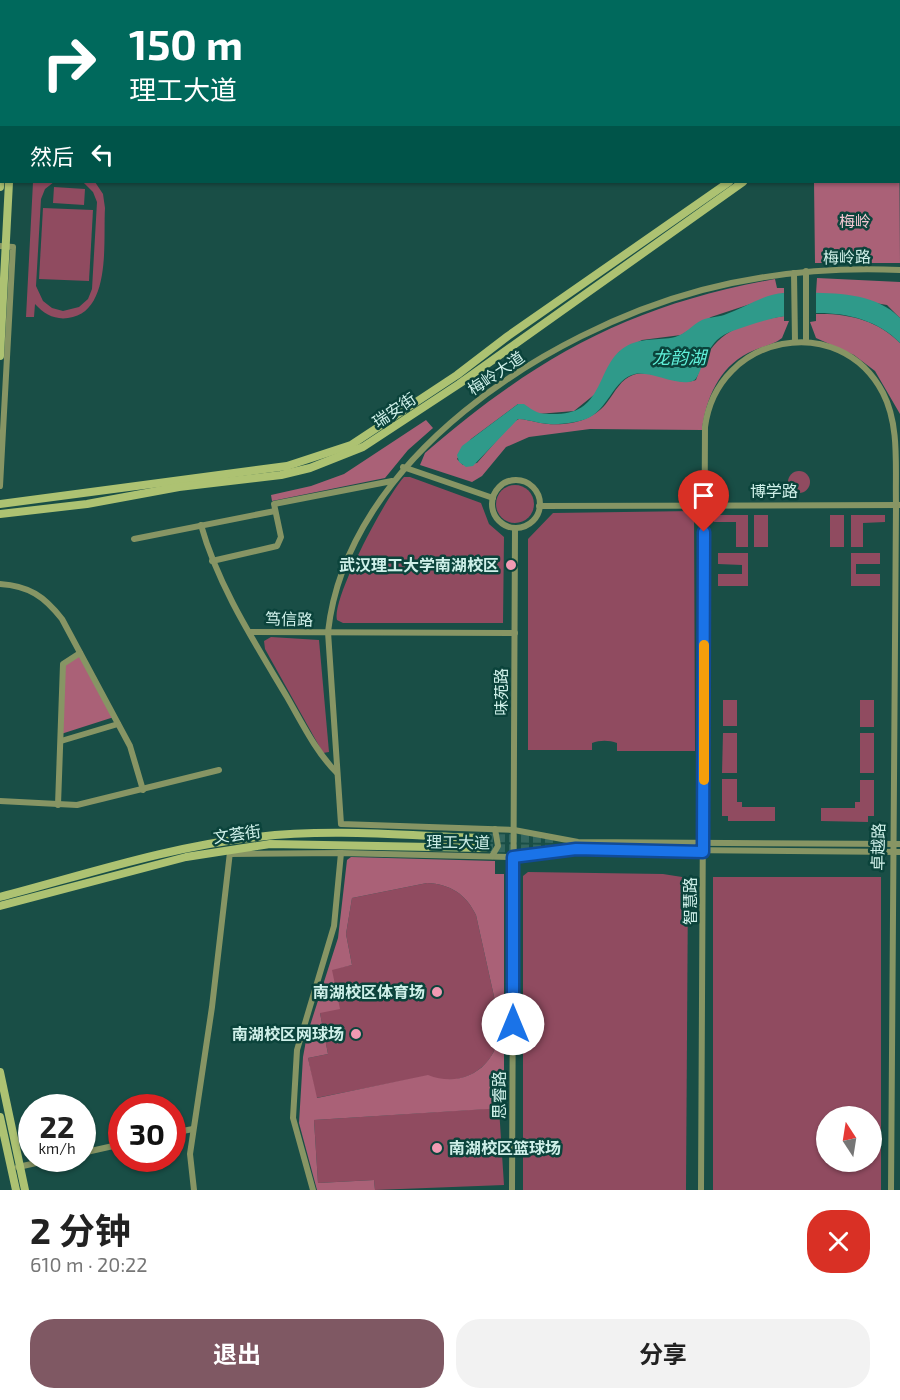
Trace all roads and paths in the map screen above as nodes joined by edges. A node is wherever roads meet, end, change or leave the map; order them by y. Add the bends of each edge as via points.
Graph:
1 (9, 183) edge
2 (728, 183) edge
3 (742, 183) edge
4 (0, 246) edge
5 (900, 270) edge
6 (806, 271) junction
7 (794, 273) junction
8 (795, 342) junction
9 (806, 342) junction
10 (0, 356) edge
11 (403, 467) junction
12 (392, 481) junction
13 (0, 486) edge
14 (493, 498) junction
15 (0, 504) edge
16 (704, 504) junction
17 (898, 505) edge
18 (539, 506) junction
19 (275, 511) junction
20 (0, 514) edge
21 (201, 525) junction
22 (515, 528) junction
23 (134, 539) dead end
24 (212, 561) junction
25 (0, 584) edge
26 (250, 632) junction
27 (328, 632) junction
28 (514, 633) junction
29 (80, 653) junction
30 (118, 724) junction
31 (61, 741) junction
32 (219, 770) dead end
33 (338, 773) junction
34 (143, 790) junction
35 (0, 801) edge
36 (58, 805) junction
37 (341, 824) joint
38 (495, 829) junction
39 (514, 830) junction
40 (485, 838) tunnel mouth
41 (704, 843) junction
42 (892, 844) junction
43 (900, 844) edge
44 (485, 848) tunnel mouth
45 (230, 852) junction
46 (703, 852) junction
47 (892, 852) junction
48 (900, 852) edge
49 (341, 853) junction
50 (492, 856) junction
51 (513, 857) junction
52 (0, 897) edge
53 (0, 906) edge
54 (0, 1072) edge
55 (0, 1117) edge
56 (193, 1129) junction
57 (186, 1130) edge
58 (2, 1135) edge
59 (16, 1167) junction
60 (16, 1190) edge
61 (25, 1190) edge
62 (194, 1190) edge
63 (313, 1190) edge
64 (512, 1190) edge
65 (701, 1190) edge
66 (891, 1190) edge

1 - 10 main road, bridge
2 - 15 main road, 瑞安街 via 442,386 351,445 271,469
3 - 20 main road, 瑞安街 via 459,384 363,447 290,473
4 - 13 street via 13,247
5 - 6 street, 梅岭路
6 - 7 street, 梅岭路
6 - 9 street
7 - 8 street
7 - 11 street, 梅岭大道 via 690,293 580,337 481,399 440,430
8 - 9 street
8 - 16 street via 768,348 743,360 715,391 705,427
9 - 17 street via 852,358 880,387 893,422
11 - 12 street, 梅岭大道
11 - 14 street
12 - 19 street via 274,504
12 - 27 street, 梅岭大道 via 349,559 331,607
14 - 18 street via 505,483 520,481 536,492
14 - 22 street via 495,517
16 - 17 street, 博学路
16 - 18 street, 博学路
16 - 41 street, 智慧路
17 - 42 street, 卓越路
18 - 22 street via 533,520
19 - 21 street
19 - 24 street via 280,537 277,546
21 - 23 street
21 - 24 street
22 - 28 street, 味苑路
24 - 26 street
25 - 29 street via 22,586 45,599 62,619
26 - 27 street, 笃信路
26 - 33 street via 320,754
27 - 28 street, 笃信路
27 - 33 street, 梅岭大道
28 - 39 street, 味苑路
29 - 30 street
29 - 31 street via 63,664
30 - 31 street
30 - 34 street via 132,751
31 - 36 street
32 - 34 street
33 - 37 street, 梅岭大道
34 - 36 street
35 - 36 street
37 - 38 street, 理工大道
38 - 39 street, 理工大道
38 - 50 street via 498,846
39 - 41 street, 理工大道 via 578,842
39 - 51 street, 味苑路
40 - 52 main road, 文荟街 via 334,834 252,837 166,854
41 - 42 street, 理工大道
41 - 46 street, 智慧路
42 - 43 street, 理工大道
42 - 47 street, 卓越路
44 - 45 main road, 文荟街 via 308,843
45 - 49 street, 理工大道
45 - 53 main road, 文荟街 via 186,857
45 - 56 street
46 - 47 street, 理工大道
46 - 51 street, 理工大道 via 569,849
46 - 65 street, 智慧路
47 - 48 street, 理工大道
47 - 66 street, 卓越路
49 - 50 street, 理工大道
49 - 63 street via 334,926 297,1050 293,1118
50 - 51 street, 理工大道
51 - 64 street, 思睿路
54 - 59 main road
55 - 58 main road
56 - 57 street
56 - 62 street via 189,1163
58 - 59 main road
59 - 60 main road
59 - 61 main road

